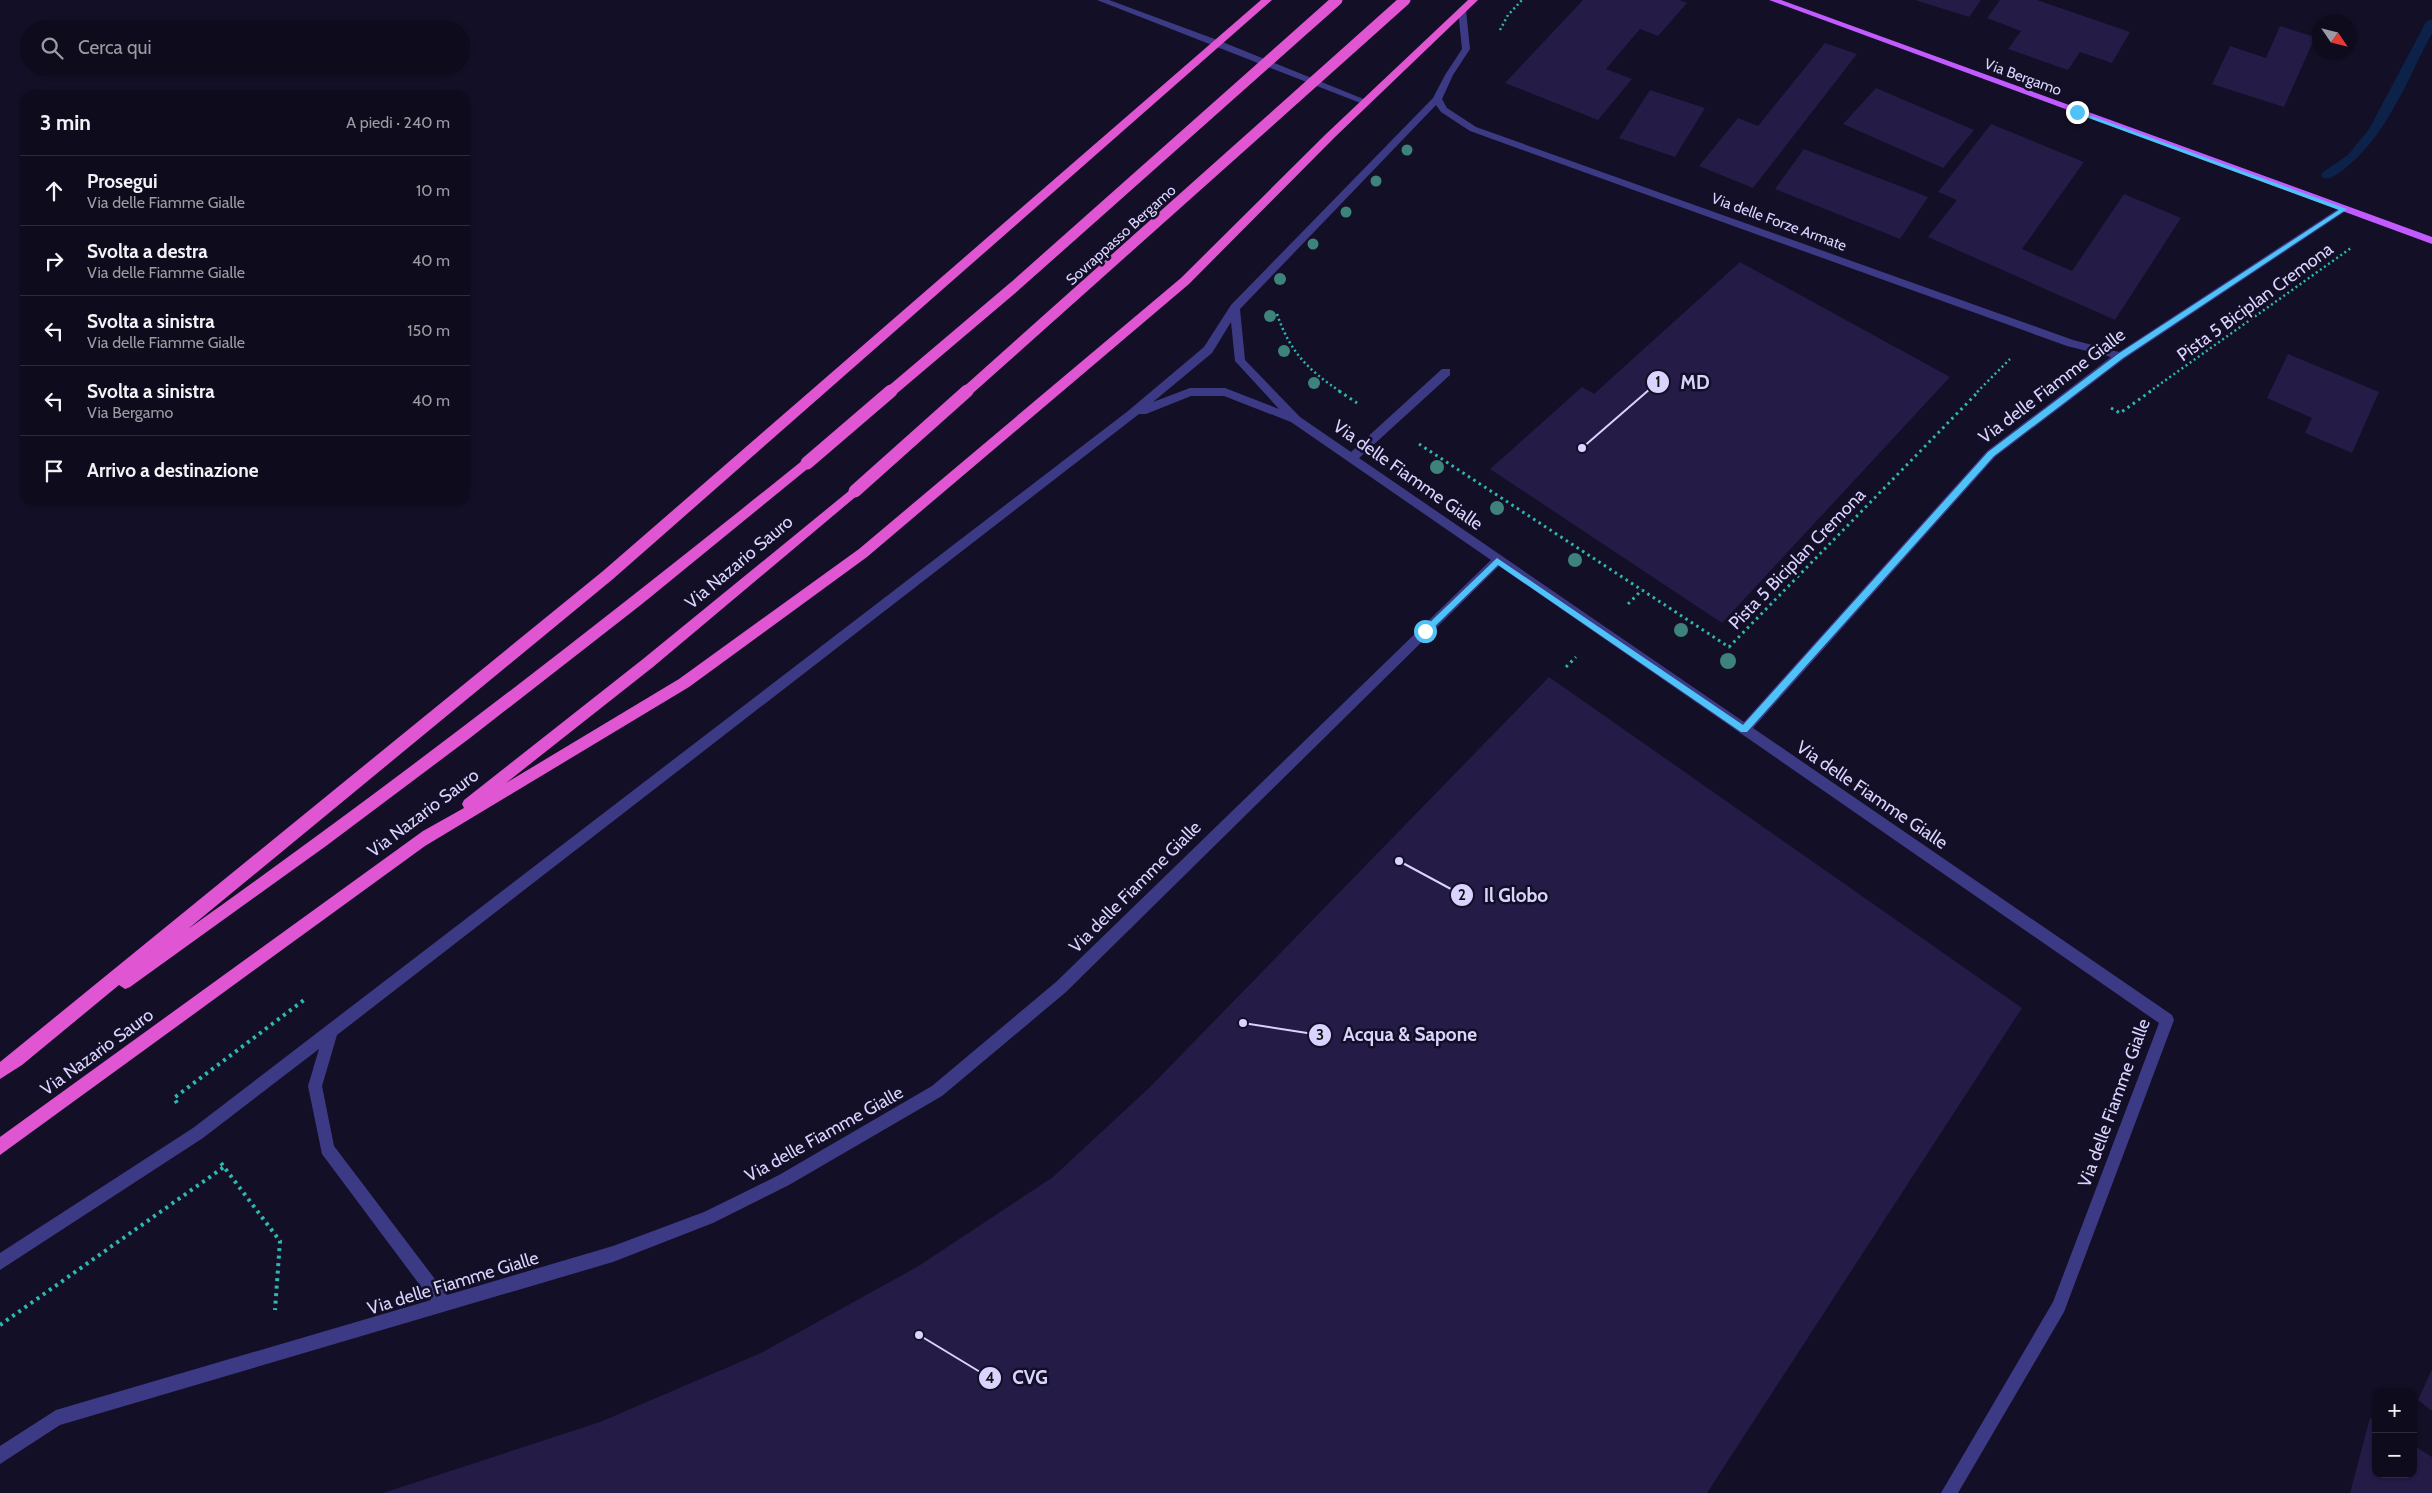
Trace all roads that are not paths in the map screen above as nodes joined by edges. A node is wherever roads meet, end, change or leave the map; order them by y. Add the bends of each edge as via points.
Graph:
1 (1101, 0) edge
2 (1267, 0) edge
3 (1337, 0) edge
4 (1404, 0) edge
5 (1473, 0) edge
6 (1773, 0) edge
7 (1462, 10) junction
8 (1217, 43) junction
9 (1437, 98) junction
10 (1366, 102) junction
11 (2344, 209) junction
12 (2432, 241) edge
13 (1235, 308) junction
14 (2120, 356) junction
15 (1446, 372) dead end
16 (1132, 414) junction
17 (1296, 420) junction
18 (1351, 458) junction
19 (807, 463) joint
20 (855, 491) joint
21 (1497, 561) junction
22 (1744, 730) junction
23 (422, 841) junction
24 (331, 1030) junction
25 (16, 1060) junction
26 (0, 1071) edge
27 (0, 1147) edge
28 (0, 1262) edge
29 (445, 1305) junction
30 (0, 1456) edge
31 (1948, 1493) edge

1 - 8 street
2 - 8 highway
3 - 19 highway, Sovrappasso Bergamo, bridge via 1015,286
4 - 20 highway, Sovrappasso Bergamo, bridge
5 - 7 highway
6 - 11 main road, Via Bergamo
7 - 9 street via 1466,49
7 - 10 highway
8 - 10 street
8 - 25 highway via 608,575
9 - 13 street
9 - 14 street, Via delle Forze Armate via 1444,110 1473,129 2062,340
10 - 23 highway via 1184,281 863,553 684,683
11 - 12 main road, Via Bergamo
11 - 14 street, Via delle Fiamme Gialle
13 - 16 street via 1208,350
13 - 17 street via 1240,362
14 - 22 street, Via delle Fiamme Gialle via 1991,454
15 - 18 street
16 - 17 street via 1190,392 1225,392
16 - 24 street
17 - 18 street, Via delle Fiamme Gialle
18 - 21 street, Via delle Fiamme Gialle
19 - 25 highway, Via Nazario Sauro via 617,617 364,810
20 - 23 highway, Via Nazario Sauro via 656,657
21 - 22 street, Via delle Fiamme Gialle
21 - 29 street, Via delle Fiamme Gialle via 1060,987 937,1091 784,1180 708,1218 613,1254
22 - 31 street, Via delle Fiamme Gialle via 2167,1020 2059,1308
23 - 27 highway, Via Nazario Sauro
24 - 28 street via 198,1133
24 - 29 street via 315,1086 327,1149
25 - 26 highway, Via Nazario Sauro
29 - 30 street, Via delle Fiamme Gialle via 56,1418

